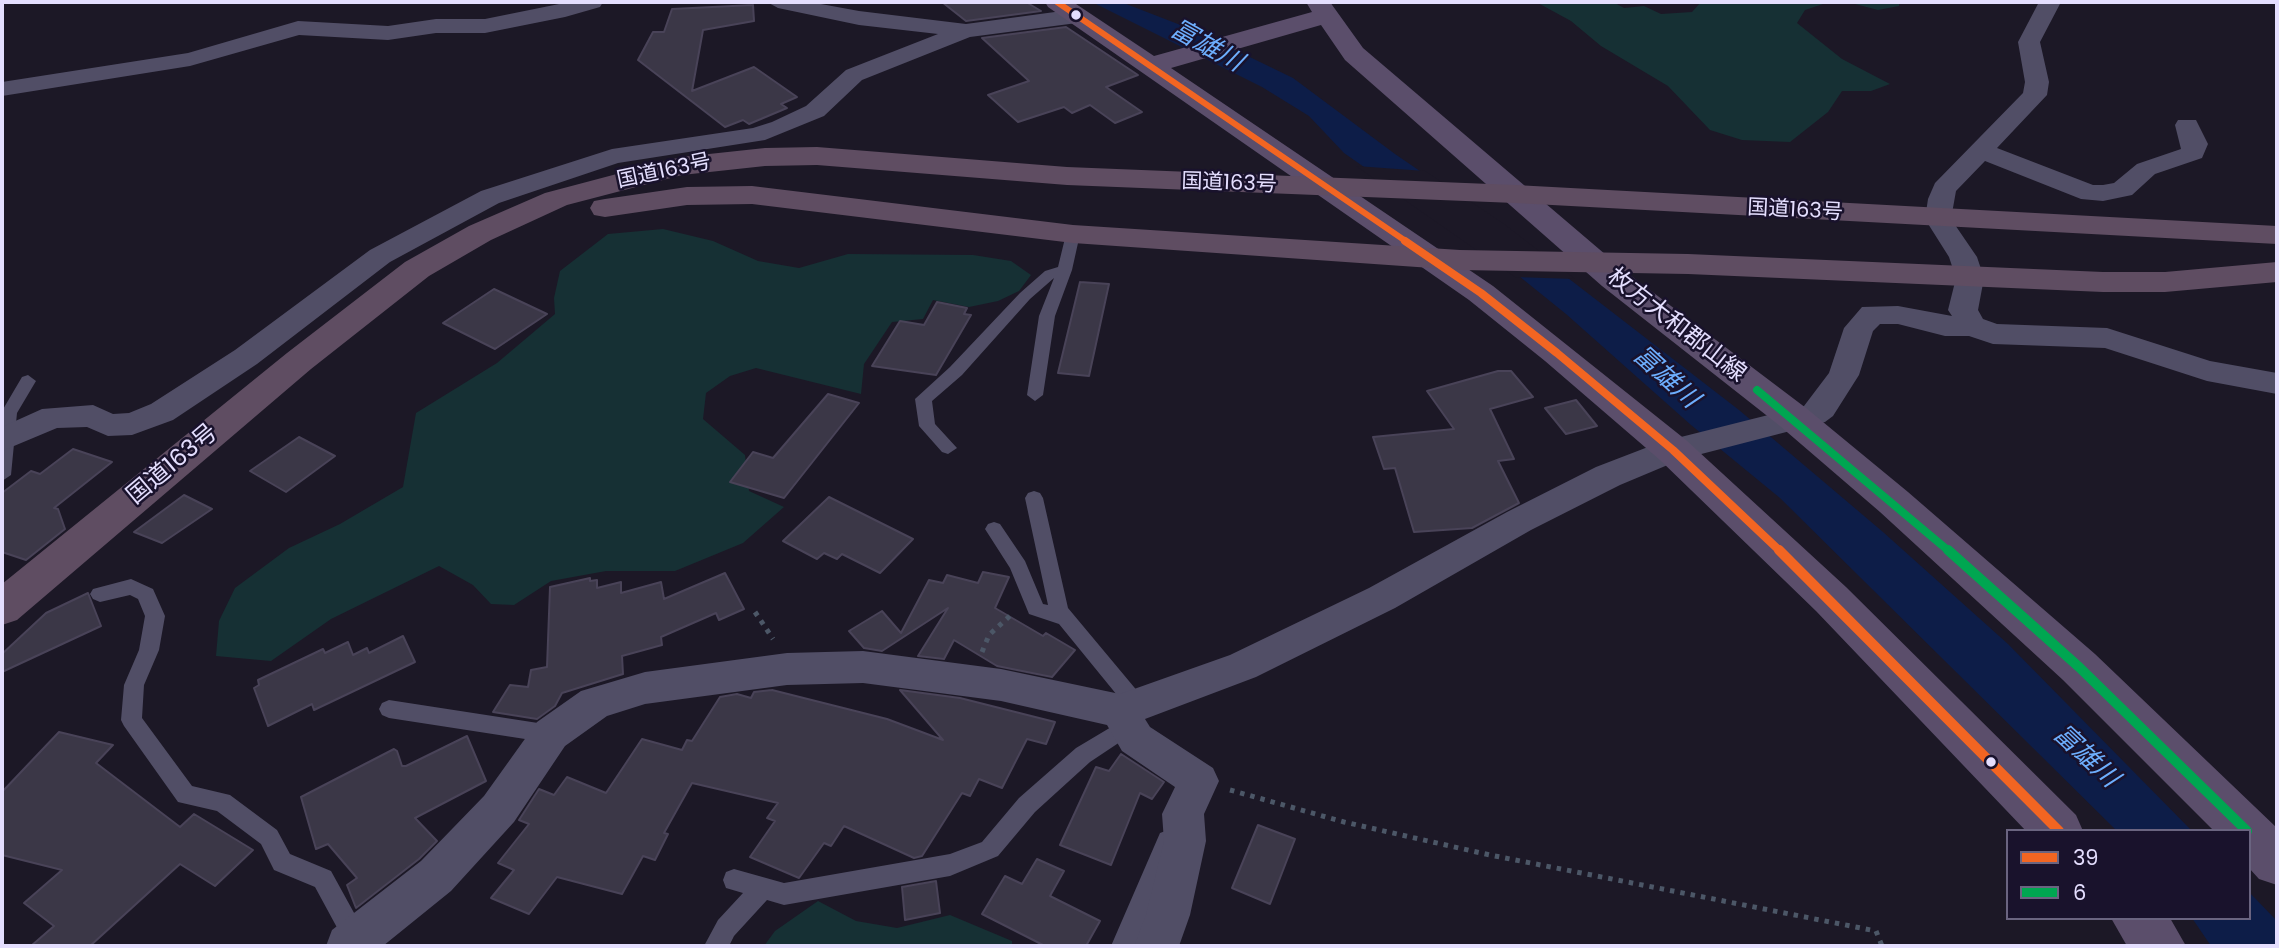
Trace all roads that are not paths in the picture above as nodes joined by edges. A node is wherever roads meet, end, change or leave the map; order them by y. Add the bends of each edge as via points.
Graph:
1 (592, 2) edge
2 (778, 2) edge
3 (2050, 2) edge
4 (1067, 9) edge
5 (1314, 13) edge
6 (966, 31) junction
7 (1166, 61) junction
8 (2, 89) edge
9 (2187, 125) dead end
10 (1273, 148) junction
11 (1981, 151) junction
12 (1238, 185) junction
13 (1330, 187) junction
14 (1516, 194) junction
15 (1938, 219) junction
16 (1073, 234) junction
17 (2277, 235) edge
18 (1445, 259) junction
19 (1578, 261) junction
20 (1688, 264) junction
21 (1065, 270) junction
22 (2277, 272) edge
23 (1970, 278) junction
24 (380, 299) junction
25 (1663, 318) junction
26 (1973, 326) junction
27 (28, 381) dead end
28 (2277, 384) edge
29 (1035, 395) dead end
30 (1793, 417) junction
31 (4, 438) edge
32 (1687, 446) junction
33 (948, 448) dead end
34 (2, 475) edge
35 (1034, 498) dead end
36 (994, 529) dead end
37 (100, 594) dead end
38 (2, 608) edge
39 (1066, 619) junction
40 (389, 709) dead end
41 (1128, 714) junction
42 (551, 734) junction
43 (1191, 798) junction
44 (2057, 829) edge
45 (2245, 829) edge
46 (2251, 835) edge
47 (2277, 862) edge
48 (734, 880) dead end
49 (763, 888) junction
50 (2139, 920) edge
51 (352, 942) edge
52 (716, 946) edge
53 (1123, 946) edge
54 (1157, 946) edge
55 (2160, 946) edge

1 - 8 street via 485,26 436,26 388,33 298,28 190,59
2 - 6 street
3 - 11 street via 2029,42 2038,82 2035,95
4 - 6 street
4 - 7 main road
5 - 7 main road, 枚方大和郡山線
5 - 14 main road, 枚方大和郡山線 via 1354,54
6 - 31 street via 854,75 815,111 781,127 756,135 612,157 491,197 380,256 246,357 162,412 132,424 108,425 93,416 53,417
7 - 10 main road
9 - 11 street via 2193,153 2146,169 2123,189 2104,193 2090,193
10 - 12 main road via 1275,157 1269,171
10 - 13 main road
11 - 15 street via 1944,189
12 - 13 highway, 国道163号
12 - 24 highway, 国道163号 via 817,156 720,160 556,199 450,248
13 - 14 highway, 国道163号
13 - 18 main road
14 - 15 highway, 国道163号
14 - 19 main road, 枚方大和郡山線
15 - 17 highway, 国道163号
15 - 23 street via 1963,257
16 - 18 highway, 国道163号
16 - 21 lane
16 - 24 highway, 国道163号 via 752,195 649,200 558,220
18 - 19 highway, 国道163号
18 - 32 main road via 1513,317
19 - 20 highway, 国道163号
19 - 25 main road, 枚方大和郡山線
20 - 23 highway, 国道163号
20 - 25 main road via 1663,275 1656,284 1654,294
21 - 29 lane via 1047,316
21 - 33 lane via 1050,274 923,399 927,426
22 - 23 highway, 国道163号 via 2165,282
23 - 26 street via 1963,310
24 - 38 highway, 国道163号
25 - 30 main road, 枚方大和郡山線
26 - 28 street via 1993,334 2108,338 2207,371
26 - 30 street via 1872,314 1859,328 1844,374 1822,408
27 - 31 lane via 9,413
30 - 32 street
30 - 45 main road, 枚方大和郡山線 via 2079,667
31 - 34 lane
32 - 41 street via 1597,482 1382,598 1243,666
32 - 44 main road
35 - 39 lane via 1059,611
36 - 39 lane via 1018,566 1036,609
37 - 51 lane via 131,587 146,594 155,616 149,650 134,685 131,720 160,761 186,795 222,802 270,837 282,862 323,879
39 - 41 lane
40 - 42 lane
41 - 42 street via 977,682 863,667 787,669 645,688 595,703
41 - 43 street via 1136,739
41 - 49 lane via 1027,805 990,849 950,865 827,889 784,894
42 - 51 street via 499,809 436,876
43 - 53 lane
43 - 54 street via 1168,915
46 - 47 main road, 枚方大和郡山線
48 - 49 lane
49 - 52 lane via 726,928
50 - 55 main road

